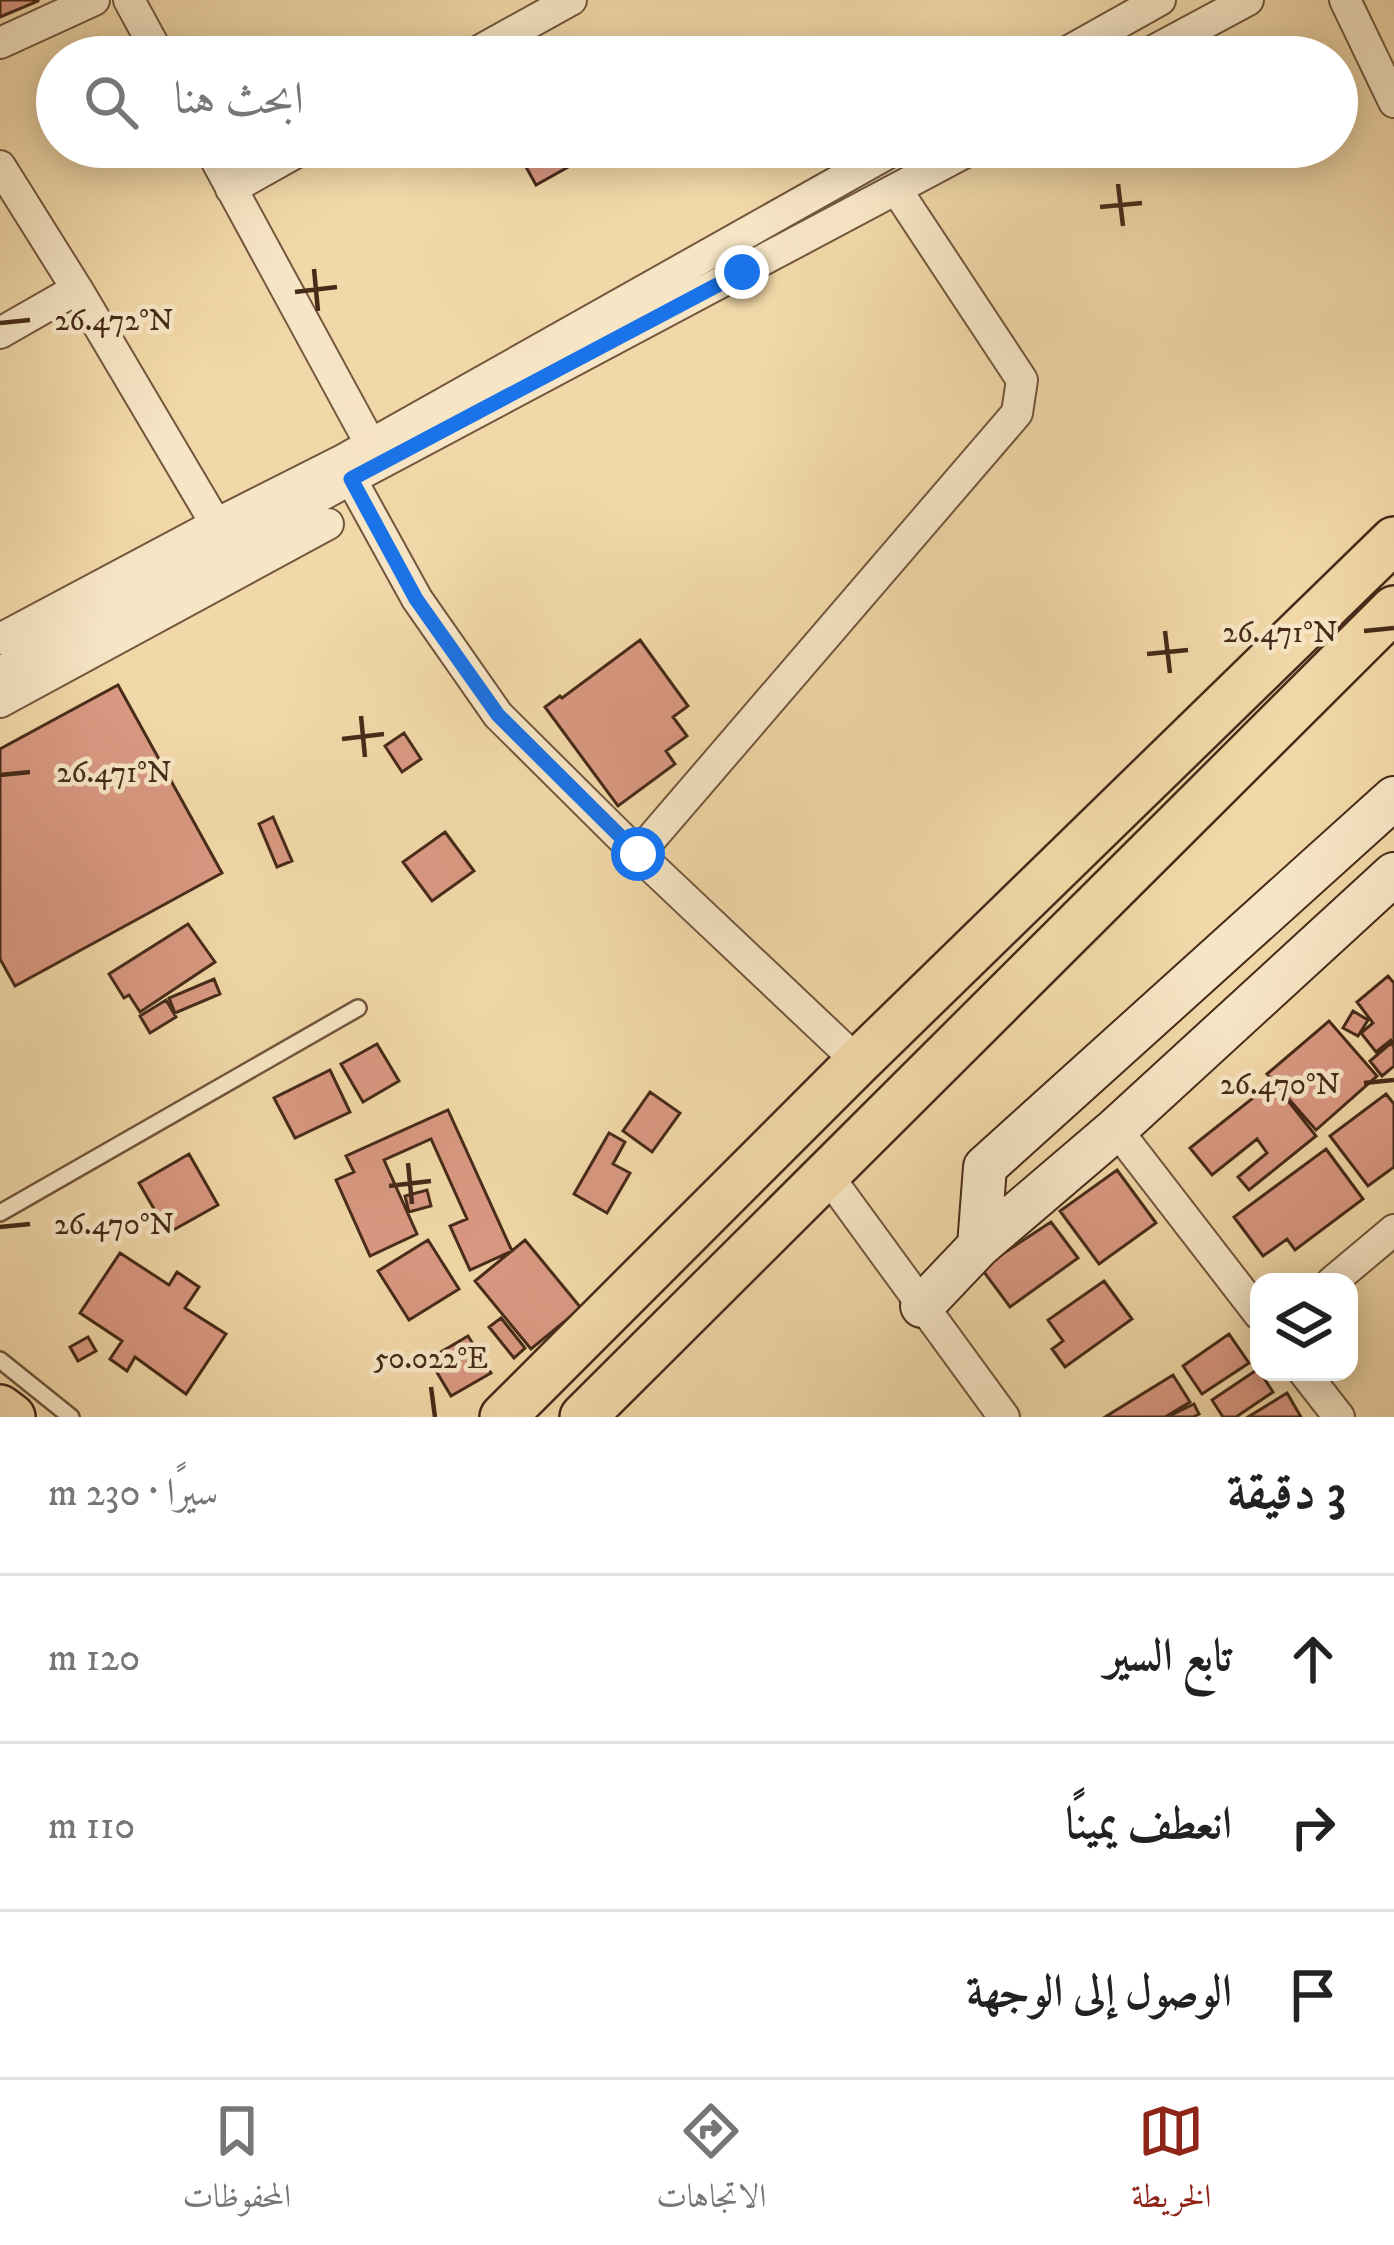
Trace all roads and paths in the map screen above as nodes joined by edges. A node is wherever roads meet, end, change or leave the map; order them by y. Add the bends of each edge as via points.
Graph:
1 (94, 0) edge
2 (129, 0) edge
3 (571, 0) edge
4 (1160, 0) edge
5 (1248, 0) edge
6 (1345, 0) edge
7 (149, 36) edge
8 (506, 36) edge
9 (1096, 36) edge
10 (1181, 36) edge
11 (0, 44) edge
12 (1394, 102) edge
13 (0, 166) edge
14 (220, 168) edge
15 (268, 168) edge
16 (862, 168) edge
17 (936, 168) edge
18 (231, 189) junction
19 (896, 189) junction
20 (77, 290) junction
21 (0, 333) edge
22 (370, 445) junction
23 (346, 470) junction
24 (216, 524) junction
25 (328, 524) dead end
26 (1394, 539) edge
27 (1394, 609) edge
28 (0, 640) edge
29 (0, 672) edge
30 (0, 702) edge
31 (1394, 797) edge
32 (638, 854) junction
33 (1394, 874) edge
34 (358, 1008) dead end
35 (858, 1062) junction
36 (1116, 1129) junction
37 (828, 1176) junction
38 (0, 1213) edge
39 (1394, 1230) edge
40 (979, 1246) junction
41 (1343, 1273) edge
42 (1250, 1302) edge
43 (922, 1306) junction
44 (0, 1360) edge
45 (1311, 1381) edge
46 (0, 1408) edge
47 (12, 1417) edge
48 (71, 1417) edge
49 (503, 1417) edge
50 (584, 1417) edge
51 (1004, 1417) edge
52 (1339, 1417) edge

1 - 11 street
2 - 7 street
3 - 8 street
4 - 9 street
5 - 10 street
6 - 12 street
13 - 20 street
14 - 18 street
15 - 18 street
16 - 22 street
17 - 19 street
18 - 22 street
19 - 23 street
19 - 32 street via 1022,380 1017,413
20 - 21 street
20 - 24 street
22 - 23 street
23 - 24 street
23 - 29 street
23 - 32 street via 416,599 498,715
24 - 28 street
25 - 30 street
26 - 35 main road
27 - 37 main road
31 - 40 street via 986,1167
32 - 35 street
33 - 36 street
34 - 38 lane
35 - 49 main road
36 - 40 street
36 - 42 street
37 - 43 street
37 - 50 main road
39 - 41 street
40 - 43 street
43 - 51 street
44 - 48 lane
45 - 52 street
46 - 47 main road

